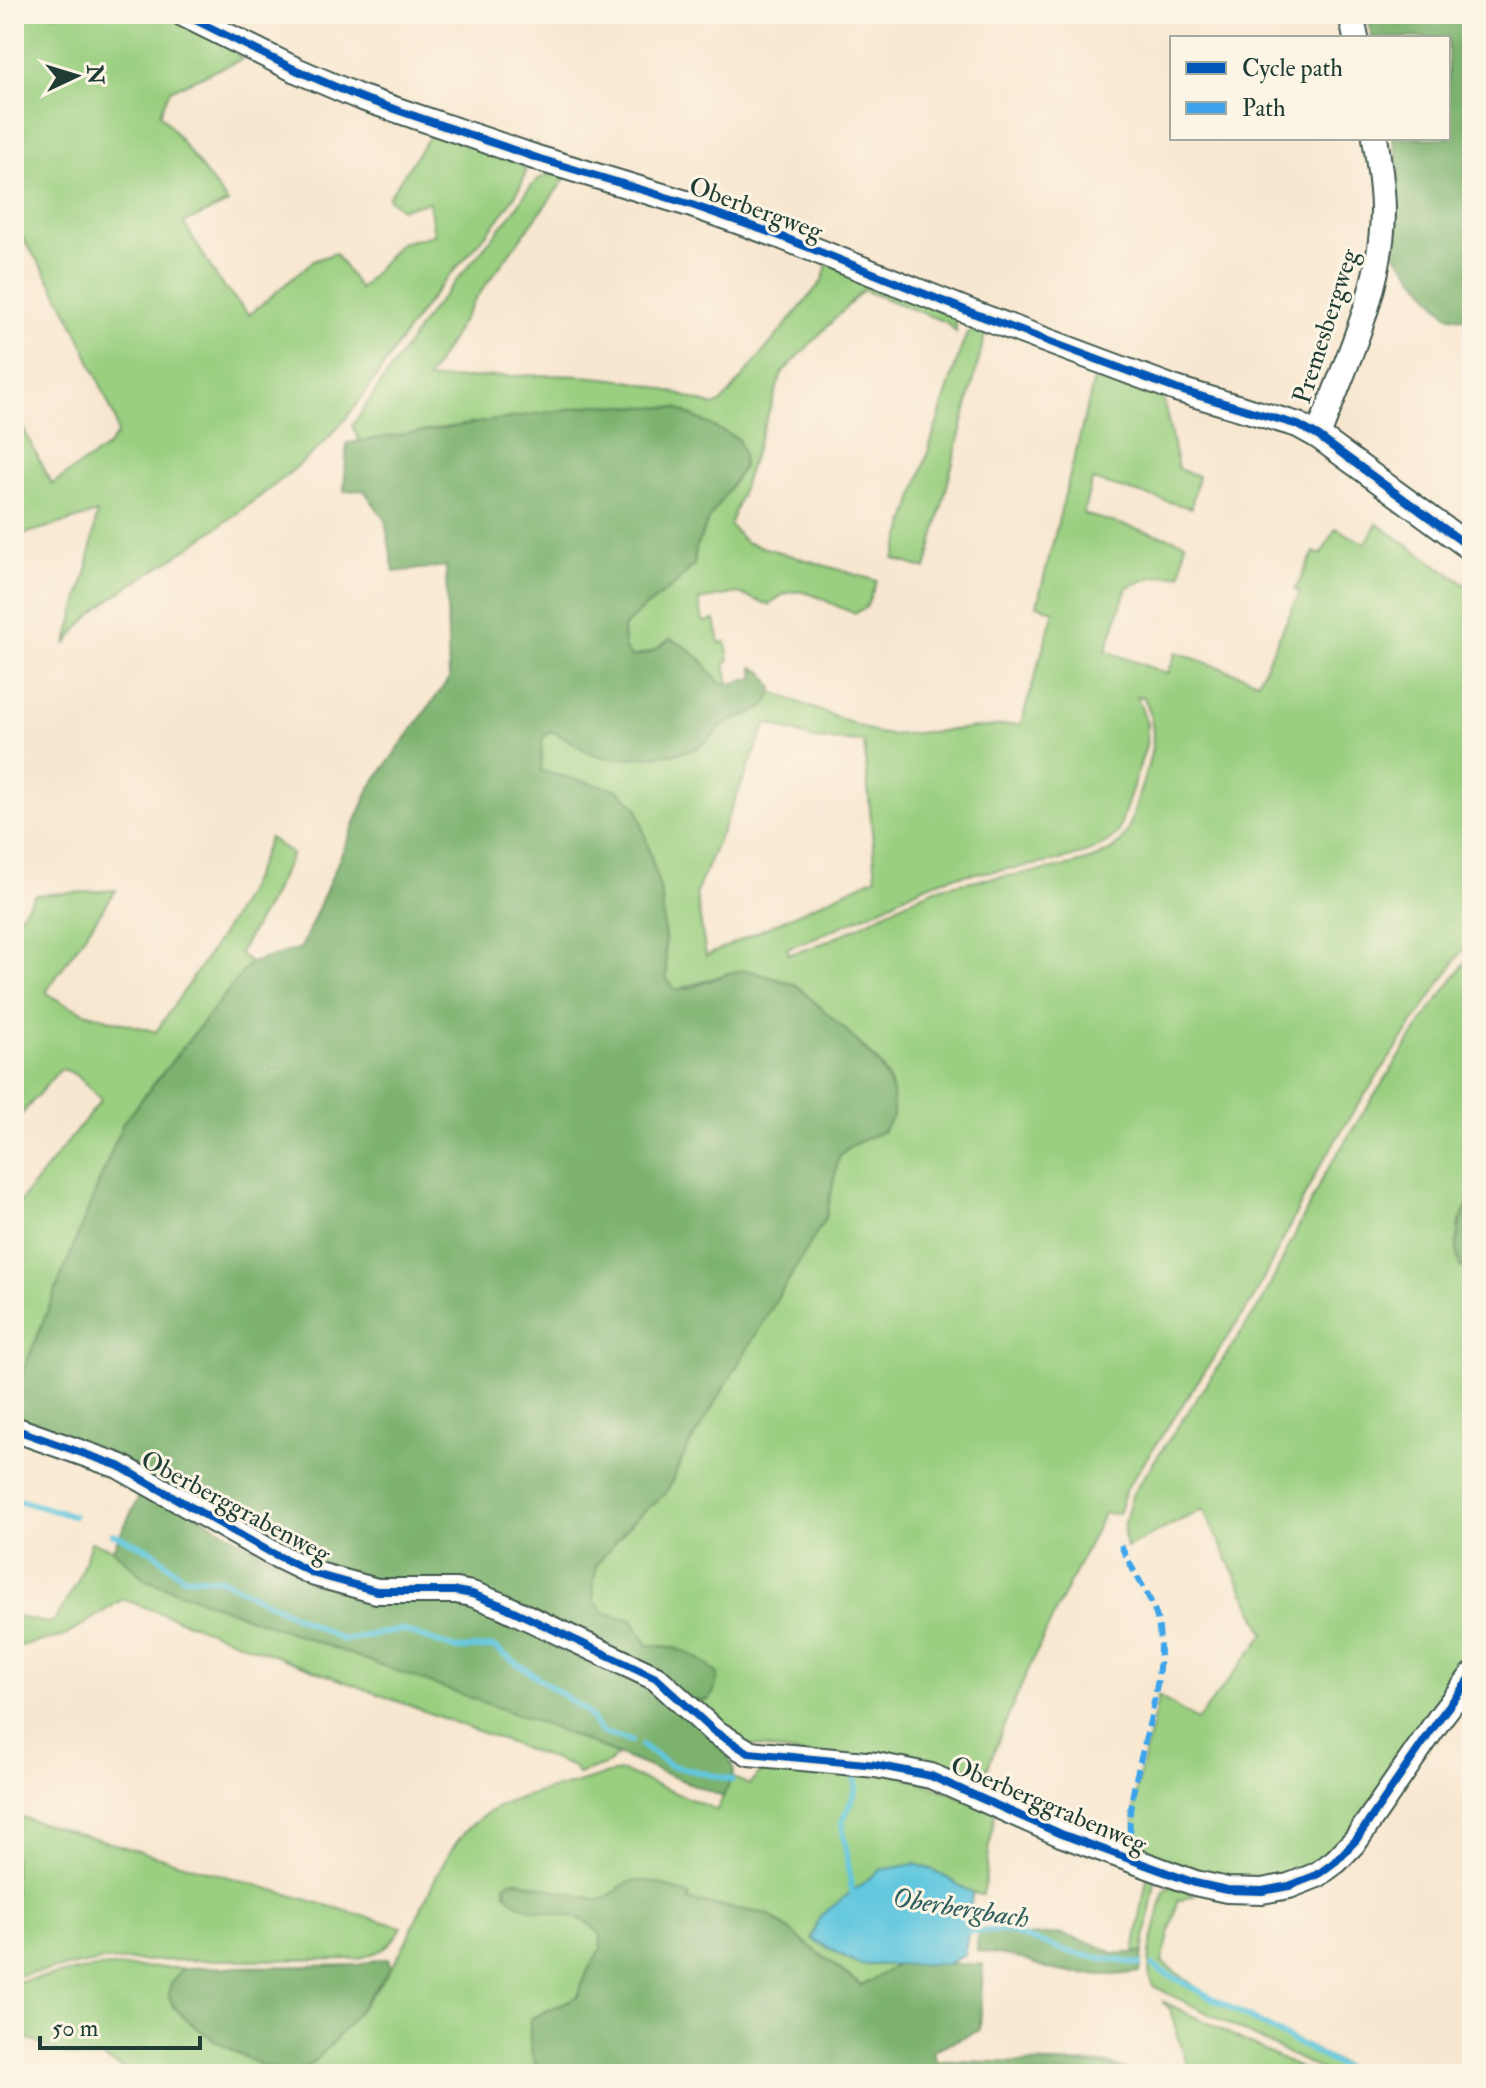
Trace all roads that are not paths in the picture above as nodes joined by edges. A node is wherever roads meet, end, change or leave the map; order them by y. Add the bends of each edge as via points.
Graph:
1 (183, 14) edge
2 (1351, 14) edge
3 (1356, 36) edge
4 (1375, 140) edge
5 (1318, 436) junction
6 (1472, 549) edge
7 (14, 1429) edge
8 (1472, 1676) edge

1 - 5 street, Oberbergweg via 359,97 780,236 1176,389 1298,425
2 - 3 street
4 - 5 street, Premesbergweg via 1383,210 1375,275
5 - 6 street, Oberbergweg
7 - 8 street, Oberberggrabenweg via 119,1466 315,1574 377,1591 456,1591 503,1606 656,1678 715,1732 749,1753 876,1765 931,1776 1095,1847 1227,1890 1289,1886 1336,1861

